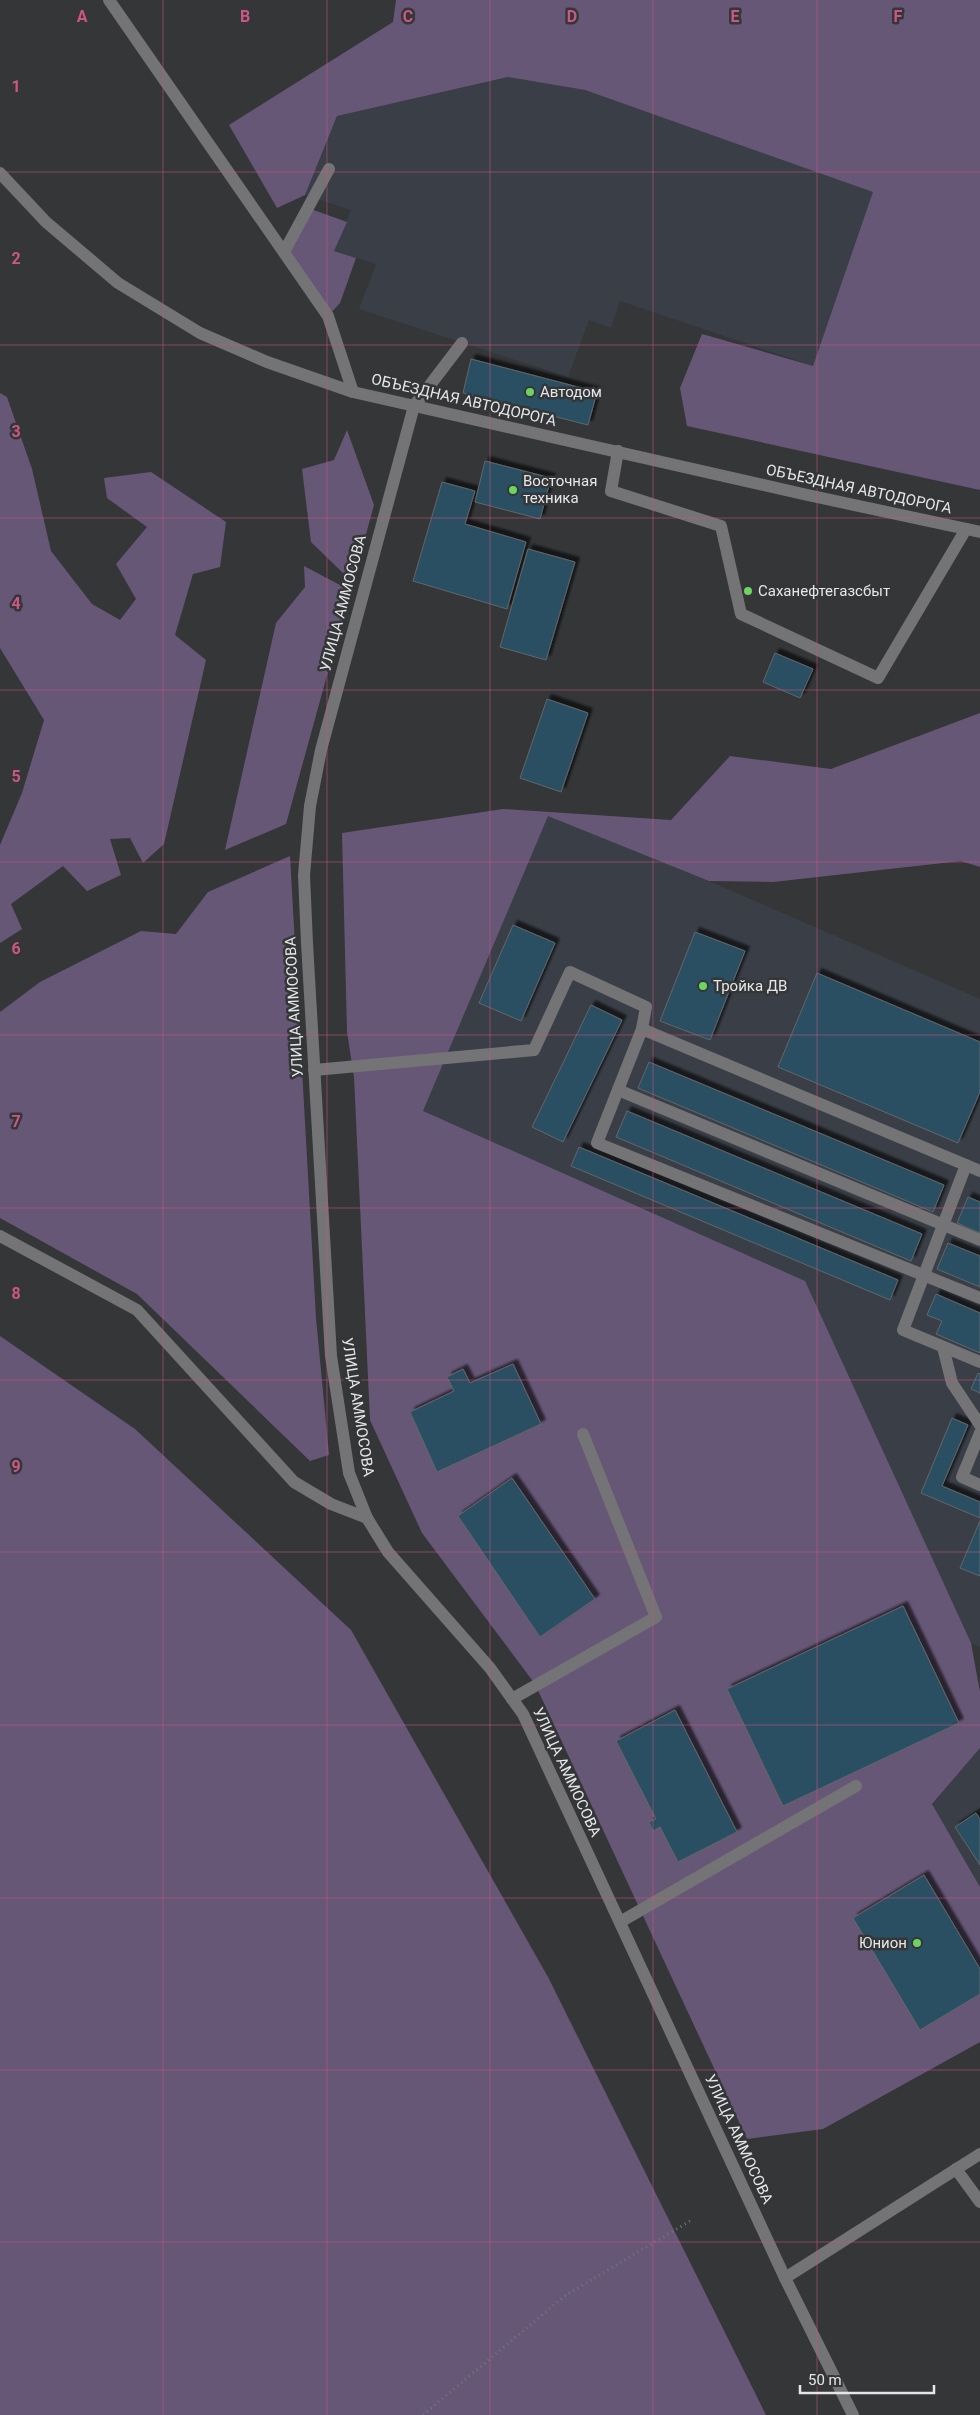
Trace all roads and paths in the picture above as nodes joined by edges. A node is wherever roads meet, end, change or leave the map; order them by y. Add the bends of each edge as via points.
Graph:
1 (109, 0) edge
2 (328, 169) dead end
3 (0, 174) edge
4 (284, 252) junction
5 (462, 343) dead end
6 (353, 392) junction
7 (414, 406) junction
8 (618, 451) junction
9 (966, 529) junction
10 (980, 532) edge
11 (642, 1029) junction
12 (314, 1070) junction
13 (618, 1090) junction
14 (966, 1165) junction
15 (980, 1170) edge
16 (942, 1224) junction
17 (0, 1236) edge
18 (980, 1240) edge
19 (923, 1274) junction
20 (980, 1298) edge
21 (943, 1346) junction
22 (980, 1362) edge
23 (980, 1425) edge
24 (980, 1433) edge
25 (583, 1434) dead end
26 (980, 1485) edge
27 (367, 1518) junction
28 (512, 1700) junction
29 (856, 1786) dead end
30 (620, 1922) junction
31 (980, 2154) edge
32 (956, 2169) junction
33 (980, 2202) edge
34 (690, 2221) dead end
35 (785, 2278) junction
36 (423, 2415) edge
37 (854, 2415) edge

1 - 4 street
2 - 4 street
3 - 6 street, ОБЪЕЗДНАЯ АВТОДОРОГА via 46,222 118,282 200,333 267,362
4 - 6 street via 328,316
5 - 7 street
6 - 7 street, ОБЪЕЗДНАЯ АВТОДОРОГА
7 - 8 street, ОБЪЕЗДНАЯ АВТОДОРОГА
7 - 12 street, УЛИЦА АММОСОВА via 321,750 310,806 304,875
8 - 9 street, ОБЪЕЗДНАЯ АВТОДОРОГА
8 - 9 street via 611,491 721,526 741,614 878,678
9 - 10 street, ОБЪЕЗДНАЯ АВТОДОРОГА
11 - 12 street via 646,1007 570,972 534,1050
11 - 13 street
11 - 14 street
12 - 27 street, УЛИЦА АММОСОВА via 331,1356 349,1472
13 - 16 street
13 - 19 street via 597,1143
14 - 15 street
14 - 16 street
16 - 18 street
16 - 19 street
17 - 27 street via 136,1310 294,1482 331,1504
19 - 20 street
19 - 21 street via 903,1330
21 - 22 street
21 - 23 street via 952,1383
24 - 26 street via 962,1477
25 - 28 street via 656,1617
27 - 28 street, УЛИЦА АММОСОВА via 388,1552 490,1668
28 - 30 street, УЛИЦА АММОСОВА via 523,1714
29 - 30 street
30 - 35 street, УЛИЦА АММОСОВА
31 - 32 street
32 - 33 street
32 - 35 street
34 - 36 path via 566,2295
35 - 37 street, УЛИЦА АММОСОВА

